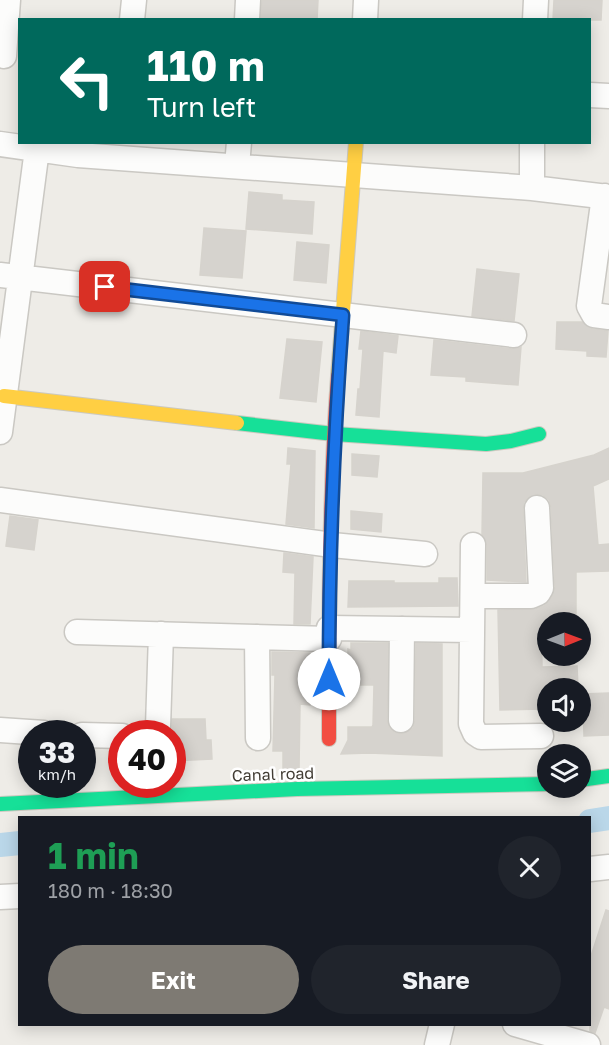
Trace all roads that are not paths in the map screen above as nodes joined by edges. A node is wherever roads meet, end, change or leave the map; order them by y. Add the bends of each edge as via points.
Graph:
1 (8, 0) edge
2 (134, 0) edge
3 (248, 0) edge
4 (366, 0) edge
5 (536, 0) edge
6 (132, 18) edge
7 (247, 18) edge
8 (365, 18) edge
9 (535, 18) edge
10 (4, 56) dead end
11 (591, 95) edge
12 (609, 96) edge
13 (0, 144) edge
14 (356, 144) edge
15 (532, 144) edge
16 (37, 149) junction
17 (238, 154) edge
18 (354, 174) junction
19 (532, 188) junction
20 (607, 196) edge
21 (10, 276) edge
22 (343, 315) junction
23 (609, 317) edge
24 (514, 335) dead end
25 (3, 392) edge
26 (0, 432) edge
27 (334, 434) junction
28 (539, 434) dead end
29 (0, 500) edge
30 (537, 508) dead end
31 (332, 545) junction
32 (473, 545) dead end
33 (425, 554) dead end
34 (472, 596) junction
35 (402, 629) junction
36 (472, 630) junction
37 (77, 632) dead end
38 (329, 633) junction
39 (161, 634) junction
40 (258, 637) junction
41 (158, 720) edge
42 (401, 720) dead end
43 (0, 730) edge
44 (18, 731) edge
45 (541, 736) dead end
46 (258, 738) dead end
47 (329, 739) dead end
48 (609, 776) edge
49 (591, 778) edge
50 (537, 784) edge
51 (0, 804) edge
52 (609, 867) edge
53 (591, 869) edge
54 (18, 896) edge
55 (0, 897) edge
56 (442, 1026) edge
57 (522, 1026) edge
58 (567, 1038) edge
59 (437, 1045) edge

1 - 10 street
2 - 6 street
3 - 7 street
4 - 8 street
5 - 9 street
11 - 12 street
13 - 16 street
14 - 18 street
15 - 19 street
16 - 17 street via 78,154
16 - 21 street
17 - 18 street
18 - 19 street
18 - 22 street
19 - 20 street
20 - 23 street via 589,306 594,315
21 - 22 street
21 - 25 street
22 - 24 street
22 - 27 street
25 - 26 street
25 - 27 street
27 - 28 street via 486,444
27 - 31 street
29 - 31 street
30 - 34 street via 541,588 538,593
31 - 33 street
31 - 38 street
32 - 34 street
34 - 36 street
35 - 36 street
35 - 38 street
35 - 42 street
36 - 45 street via 471,724 475,733 481,737
37 - 39 street
38 - 40 street
38 - 47 street
39 - 40 street
39 - 41 street
40 - 46 street
43 - 44 street
48 - 49 street
50 - 51 street, Canal road via 297,789
52 - 53 street
54 - 55 street
56 - 59 street
57 - 58 street

